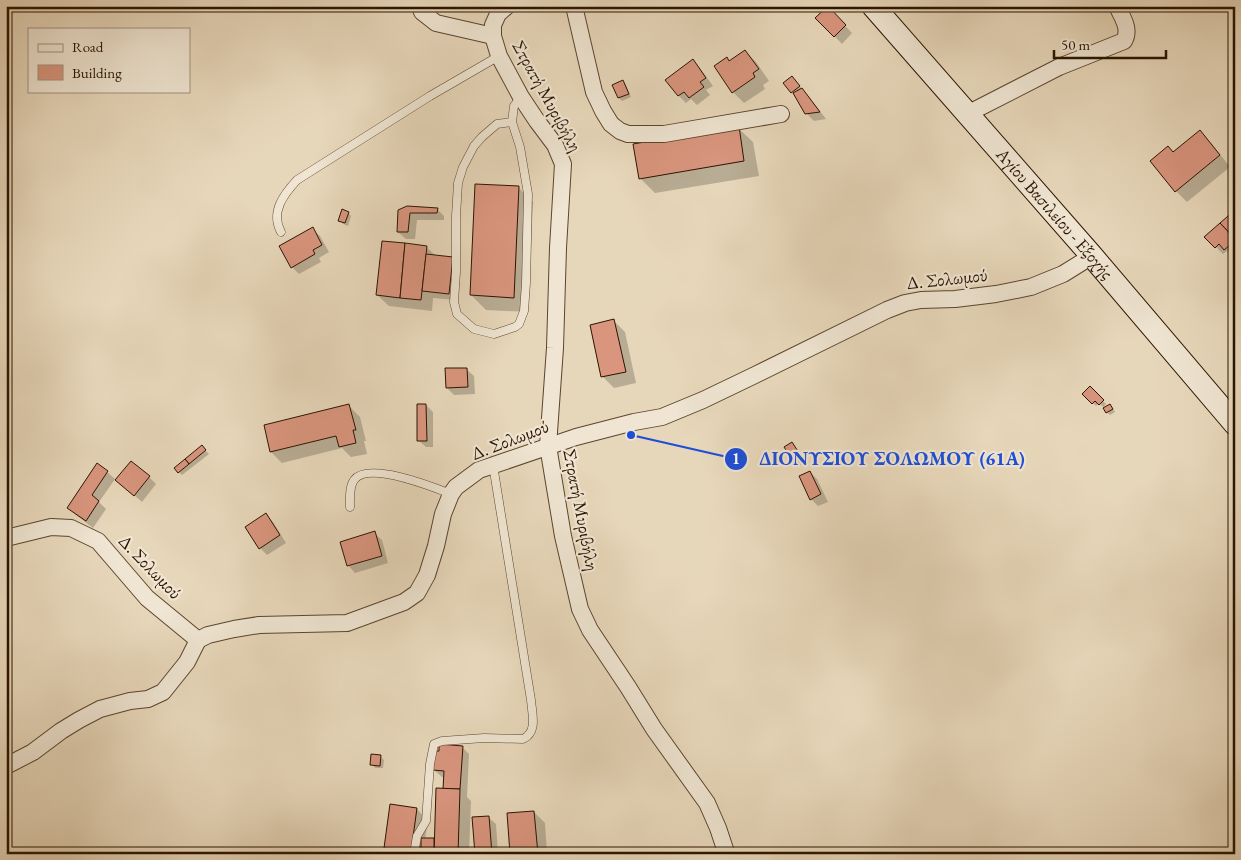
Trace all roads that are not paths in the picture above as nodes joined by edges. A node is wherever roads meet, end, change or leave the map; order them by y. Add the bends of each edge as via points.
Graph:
1 (420, 6) edge
2 (507, 6) edge
3 (574, 6) edge
4 (873, 6) edge
5 (1117, 6) edge
6 (493, 36) junction
7 (499, 56) junction
8 (521, 98) junction
9 (781, 114) dead end
10 (967, 114) junction
11 (512, 122) junction
12 (281, 232) dead end
13 (1092, 256) junction
14 (1235, 424) edge
15 (548, 446) junction
16 (493, 465) junction
17 (451, 494) junction
18 (350, 507) dead end
19 (6, 538) edge
20 (198, 640) junction
21 (6, 766) edge
22 (414, 854) edge
23 (725, 854) edge

1 - 6 street via 422,12 436,23
2 - 6 street, Στρατή Μυριβήλη via 498,14
3 - 9 street via 594,92 602,111 620,131 664,134
4 - 10 main road, Αγίου Βασιλείου - Εξοχής
5 - 10 street via 1127,30 1124,40 1059,67
6 - 7 street, Στρατή Μυριβήλη
7 - 8 street, Στρατή Μυριβήλη
7 - 12 lane via 298,180 278,206
8 - 11 lane via 514,106
8 - 15 street, Στρατή Μυριβήλη via 555,145 563,164
10 - 13 main road, Αγίου Βασιλείου - Εξοχής
11 - 11 lane via 497,124 482,137 474,146 458,182 456,314 474,329 494,334 519,324 524,311 528,194
13 - 14 main road, Αγίου Βασιλείου - Εξοχής
13 - 15 street, Δ. Σολωμού via 1031,288 905,303 662,417
15 - 16 street, Δ. Σολωμού
15 - 23 street, Στρατή Μυριβήλη via 563,536 580,609 590,630 654,729 708,803 726,849
16 - 17 street, Δ. Σολωμού via 479,470
16 - 22 lane via 531,700 532,732 524,739 442,740 434,744 426,821 417,836
17 - 18 lane via 423,483 378,472 368,473 354,481
17 - 20 street, Δ. Σολωμού via 428,575 417,593 404,602 347,623 259,625
19 - 20 street, Δ. Σολωμού via 51,527 71,528 98,541 147,598
20 - 21 street via 187,662 163,692 148,699 100,708

